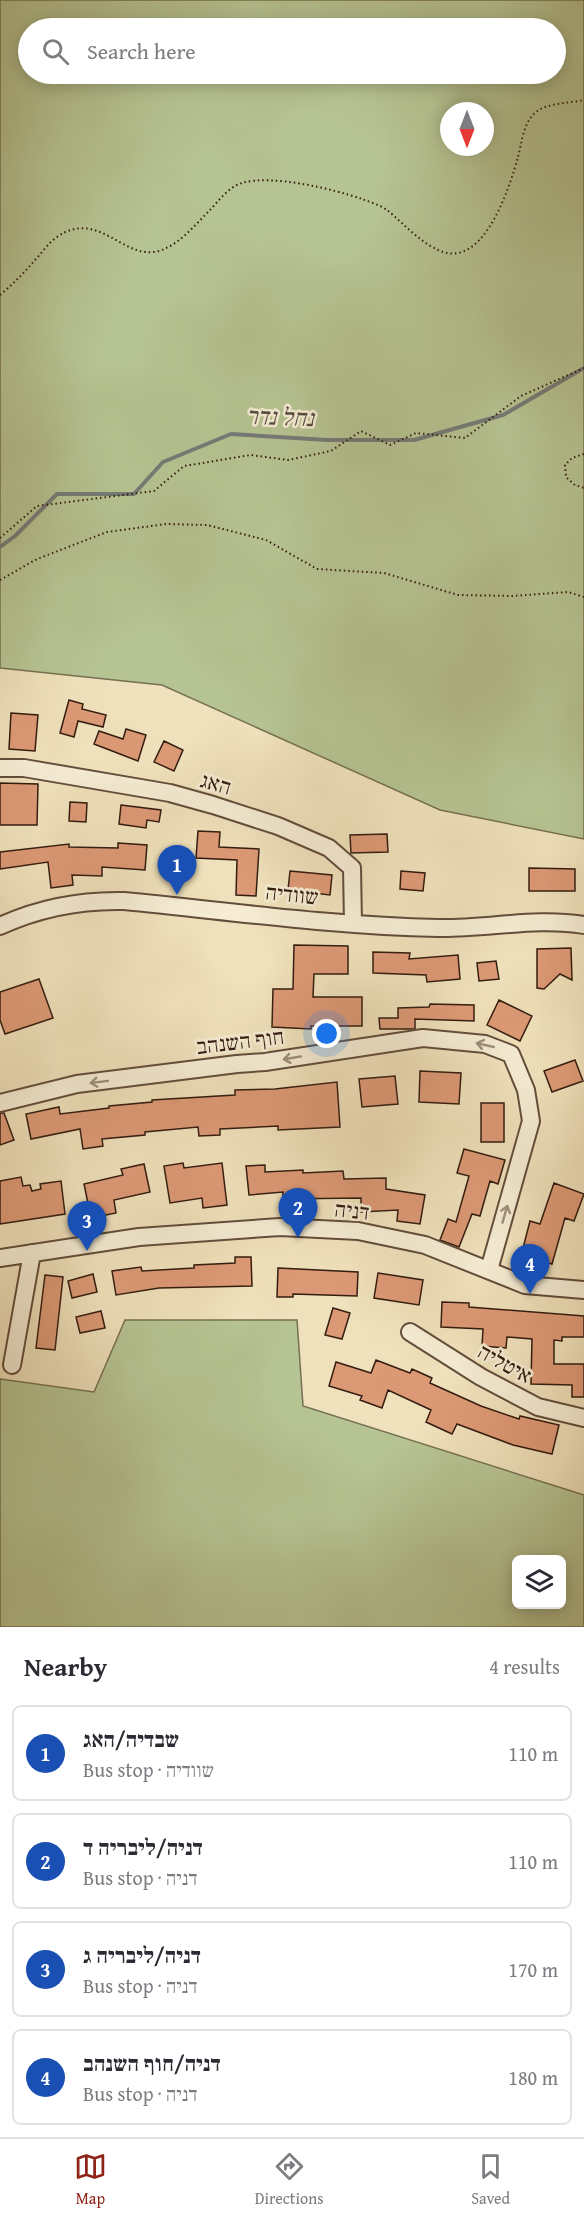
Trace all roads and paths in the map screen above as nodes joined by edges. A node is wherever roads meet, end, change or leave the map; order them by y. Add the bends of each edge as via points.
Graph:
1 (584, 100) edge
2 (0, 295) edge
3 (584, 368) edge
4 (584, 454) edge
5 (584, 488) edge
6 (0, 538) edge
7 (0, 580) edge
8 (584, 597) edge
9 (0, 768) edge
10 (353, 923) junction
11 (584, 925) edge
12 (0, 926) edge
13 (0, 1103) edge
14 (32, 1253) junction
15 (0, 1258) edge
16 (489, 1270) junction
17 (584, 1290) edge
18 (410, 1332) dead end
19 (12, 1365) dead end
20 (584, 1418) edge

1 - 2 path via 534,114 524,129 495,220 477,243 462,253 434,249 384,208 362,199 313,186 265,180 241,183 231,189 180,241 157,252 137,250 92,228 76,228 56,237
3 - 6 path via 521,396 465,438 416,433 390,445 361,431 331,451 288,460 251,455 184,466 154,491 37,506
4 - 5 path via 565,465 566,477
7 - 8 path via 37,559 107,532 166,524 207,525 266,540 318,570 384,573 458,595 568,592
9 - 10 street, האג via 24,768 171,794 278,826 329,848 352,868
10 - 11 street, שוודיה via 439,928 562,921
10 - 12 street, שוודיה via 94,900 19,917
16 -> 13 street, חוף השנהב via 531,1121 526,1090 512,1054 485,1044 423,1038 77,1084
14 - 15 street, דניה
14 - 16 street, דניה via 139,1237 280,1227 358,1231 425,1245
14 - 19 street
16 - 17 street, דניה via 525,1285
18 - 20 street, איטליה via 538,1407

